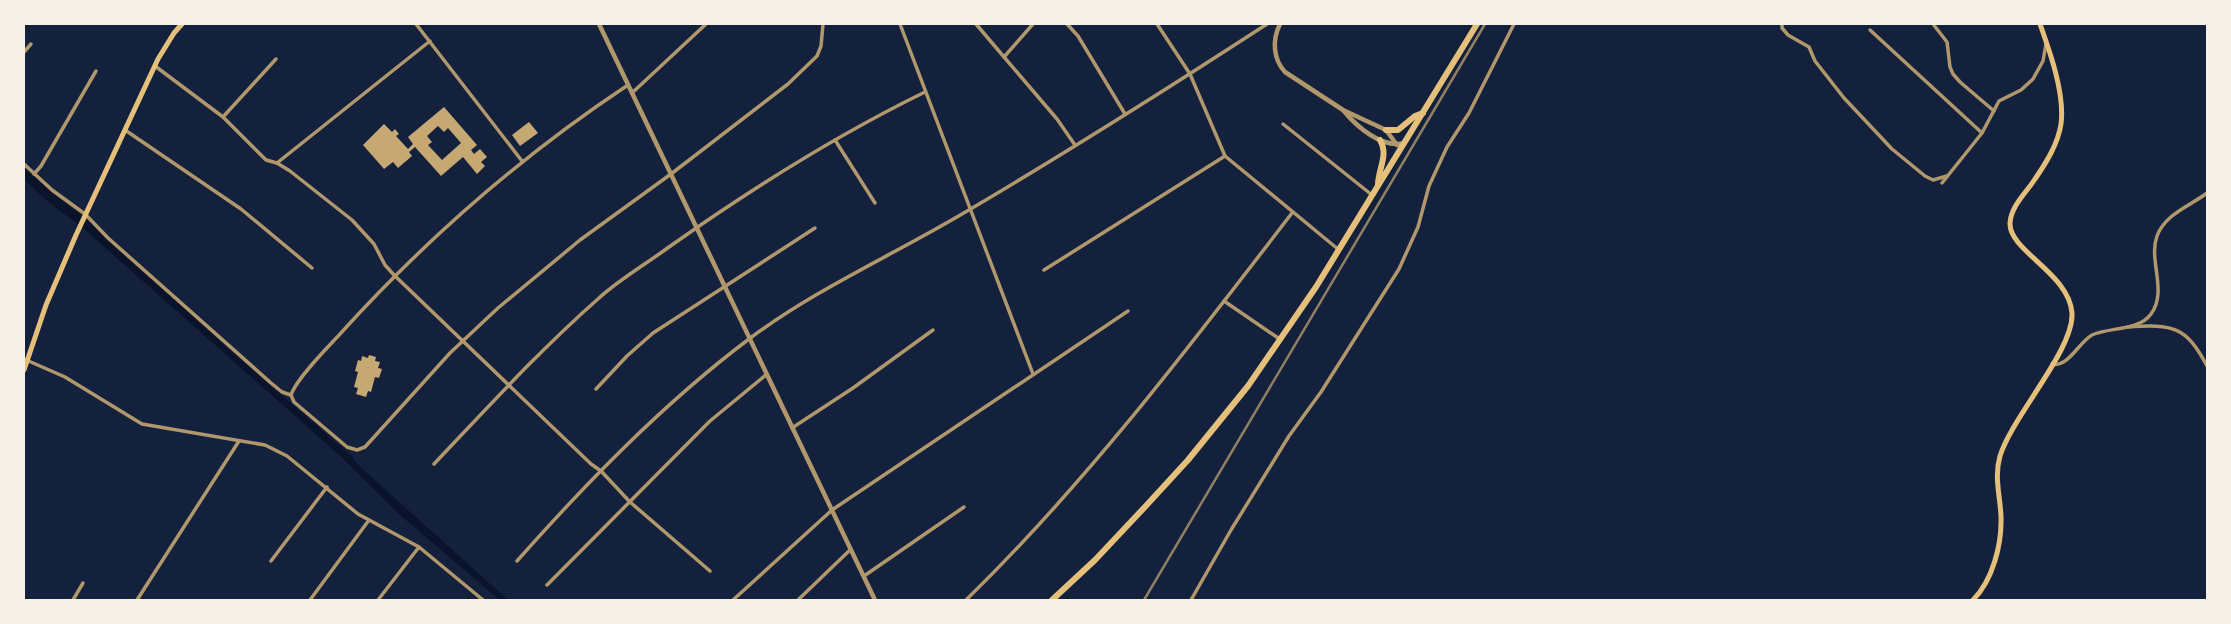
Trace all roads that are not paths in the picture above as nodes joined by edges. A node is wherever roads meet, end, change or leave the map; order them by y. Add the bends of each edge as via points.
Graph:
1 (182, 24) edge
2 (416, 24) edge
3 (599, 24) edge
4 (706, 24) edge
5 (823, 24) edge
6 (900, 24) edge
7 (976, 24) edge
8 (1033, 24) edge
9 (1067, 24) edge
10 (1157, 24) edge
11 (1267, 24) edge
12 (1280, 24) edge
13 (1476, 24) edge
14 (1514, 24) edge
15 (1782, 24) edge
16 (1933, 24) edge
17 (2040, 24) edge
18 (1870, 30) dead end
19 (430, 41) junction
20 (2047, 42) junction
21 (31, 44) dead end
22 (24, 52) edge
23 (1004, 57) junction
24 (276, 59) dead end
25 (155, 66) junction
26 (96, 71) dead end
27 (1190, 74) junction
28 (628, 85) junction
29 (925, 92) junction
30 (632, 93) junction
31 (1343, 110) junction
32 (1994, 111) junction
33 (1423, 113) junction
34 (1125, 114) junction
35 (223, 117) junction
36 (1283, 124) dead end
37 (125, 130) junction
38 (1386, 130) junction
39 (1982, 133) junction
40 (835, 140) junction
41 (1380, 140) junction
42 (1404, 143) junction
43 (1396, 144) junction
44 (1076, 145) junction
45 (1398, 153) junction
46 (1225, 156) junction
47 (522, 161) junction
48 (277, 163) junction
49 (24, 164) edge
50 (34, 174) junction
51 (671, 174) junction
52 (1948, 176) junction
53 (1942, 183) dead end
54 (1378, 185) junction
55 (2207, 193) edge
56 (1372, 196) junction
57 (875, 203) dead end
58 (970, 209) junction
59 (1292, 213) junction
60 (85, 214) junction
61 (697, 228) junction
62 (815, 228) dead end
63 (1339, 250) junction
64 (312, 268) dead end
65 (1044, 270) dead end
66 (394, 275) junction
67 (724, 285) junction
68 (1224, 301) junction
69 (1128, 311) dead end
70 (2119, 328) junction
71 (933, 330) dead end
72 (750, 338) junction
73 (1281, 340) junction
74 (462, 341) junction
75 (26, 360) edge
76 (2052, 364) junction
77 (2207, 366) edge
78 (24, 370) edge
79 (767, 374) junction
80 (1033, 374) junction
81 (510, 384) junction
82 (596, 389) dead end
83 (291, 395) junction
84 (792, 428) junction
85 (239, 441) junction
86 (434, 464) dead end
87 (601, 471) junction
88 (327, 487) junction
89 (630, 502) junction
90 (964, 507) dead end
91 (832, 510) junction
92 (369, 520) junction
93 (418, 547) junction
94 (851, 549) junction
95 (271, 561) dead end
96 (517, 561) dead end
97 (710, 571) dead end
98 (864, 576) junction
99 (84, 583) dead end
100 (547, 585) dead end
101 (73, 600) edge
102 (137, 600) edge
103 (310, 600) edge
104 (378, 600) edge
105 (483, 600) edge
106 (733, 600) edge
107 (798, 600) edge
108 (875, 600) edge
109 (966, 600) edge
110 (1052, 600) edge
111 (1192, 600) edge
112 (1973, 600) edge

1 - 25 main road
2 - 19 street
3 - 28 street
4 - 30 street
5 - 51 street via 821,46 816,56 788,84
6 - 29 street
7 - 23 street
8 - 23 street
9 - 34 street via 1078,36
10 - 27 street
11 - 27 street
12 - 31 street via 1274,47 1282,68 1297,81
13 - 33 main road
14 - 111 street via 1429,186 1418,227 1399,270 1321,392 1289,436 1231,530
15 - 52 street via 1788,35 1810,47 1815,61 1844,98 1892,149 1933,180
16 - 32 street via 1947,42 1953,74
17 - 20 main road
18 - 39 street
19 - 47 street
19 - 48 street
20 - 32 street via 2043,61 2034,79 2022,90 1999,101
20 - 76 main road via 2061,102 2061,125 2046,163 2014,208 2010,229 2015,240 2050,272 2069,300 2072,313 2070,326
21 - 22 street
23 - 44 street
24 - 35 street
25 - 35 street
25 - 37 main road
26 - 50 street
27 - 34 street
27 - 46 street
28 - 30 street
28 - 47 street
29 - 40 street
29 - 58 street
30 - 51 street
31 - 38 street
31 - 41 street via 1349,118
32 - 39 street
33 - 38 main road via 1414,116 1398,130
33 - 42 main road
34 - 44 street
35 - 48 street via 262,156 270,162
36 - 56 street
37 - 60 main road
37 - 64 street via 241,208
38 - 43 street
39 - 52 street
40 - 57 street
40 - 61 street via 785,169
41 - 43 street
41 - 54 main road via 1384,154 1378,174
42 - 43 street
42 - 45 main road
43 - 45 street
44 - 58 street
45 - 54 main road
46 - 59 street
46 - 65 street
47 - 66 street via 456,216
48 - 66 street via 320,193 352,220 374,244 385,265
49 - 50 street
50 - 60 street
51 - 61 street
51 - 74 street via 567,251
52 - 53 street
54 - 56 main road
55 - 70 street via 2177,212 2157,235 2154,251 2158,283 2156,301 2151,314 2139,323
56 - 63 main road
58 - 72 street via 808,298
58 - 80 street
59 - 63 street
59 - 68 street
60 - 75 main road via 46,305
60 - 83 street via 108,238 271,383 282,392
61 - 67 street
61 - 81 street via 599,298
62 - 67 street
63 - 73 main road
66 - 74 street
66 - 83 street via 314,364
67 - 72 street
67 - 82 street via 645,339
68 - 73 street
68 - 109 street via 1181,358 1089,468 1022,544
69 - 80 street
70 - 76 street via 2088,337 2063,363
70 - 77 street via 2152,327 2182,333 2192,340
71 - 84 street
72 - 79 street
72 - 87 street via 666,408
73 - 110 main road via 1248,386 1188,460 1100,555
74 - 81 street
74 - 83 street via 368,443 357,450 342,443 294,402
75 - 78 main road
75 - 85 street via 65,377 142,424
76 - 112 main road via 2012,429 2001,455 1996,479 2001,517 1999,544 1988,578
79 - 84 street
79 - 89 street via 710,421
80 - 91 street
81 - 86 street
81 - 87 street
84 - 91 street
85 - 88 street via 265,445 281,451
85 - 102 street
87 - 89 street
87 - 96 street
88 - 92 street via 358,514
88 - 95 street
89 - 97 street
89 - 100 street
90 - 98 street
91 - 94 street
91 - 106 street
92 - 93 street
92 - 103 street
93 - 104 street
93 - 105 street
94 - 98 street
94 - 107 street
98 - 108 street
99 - 101 street

